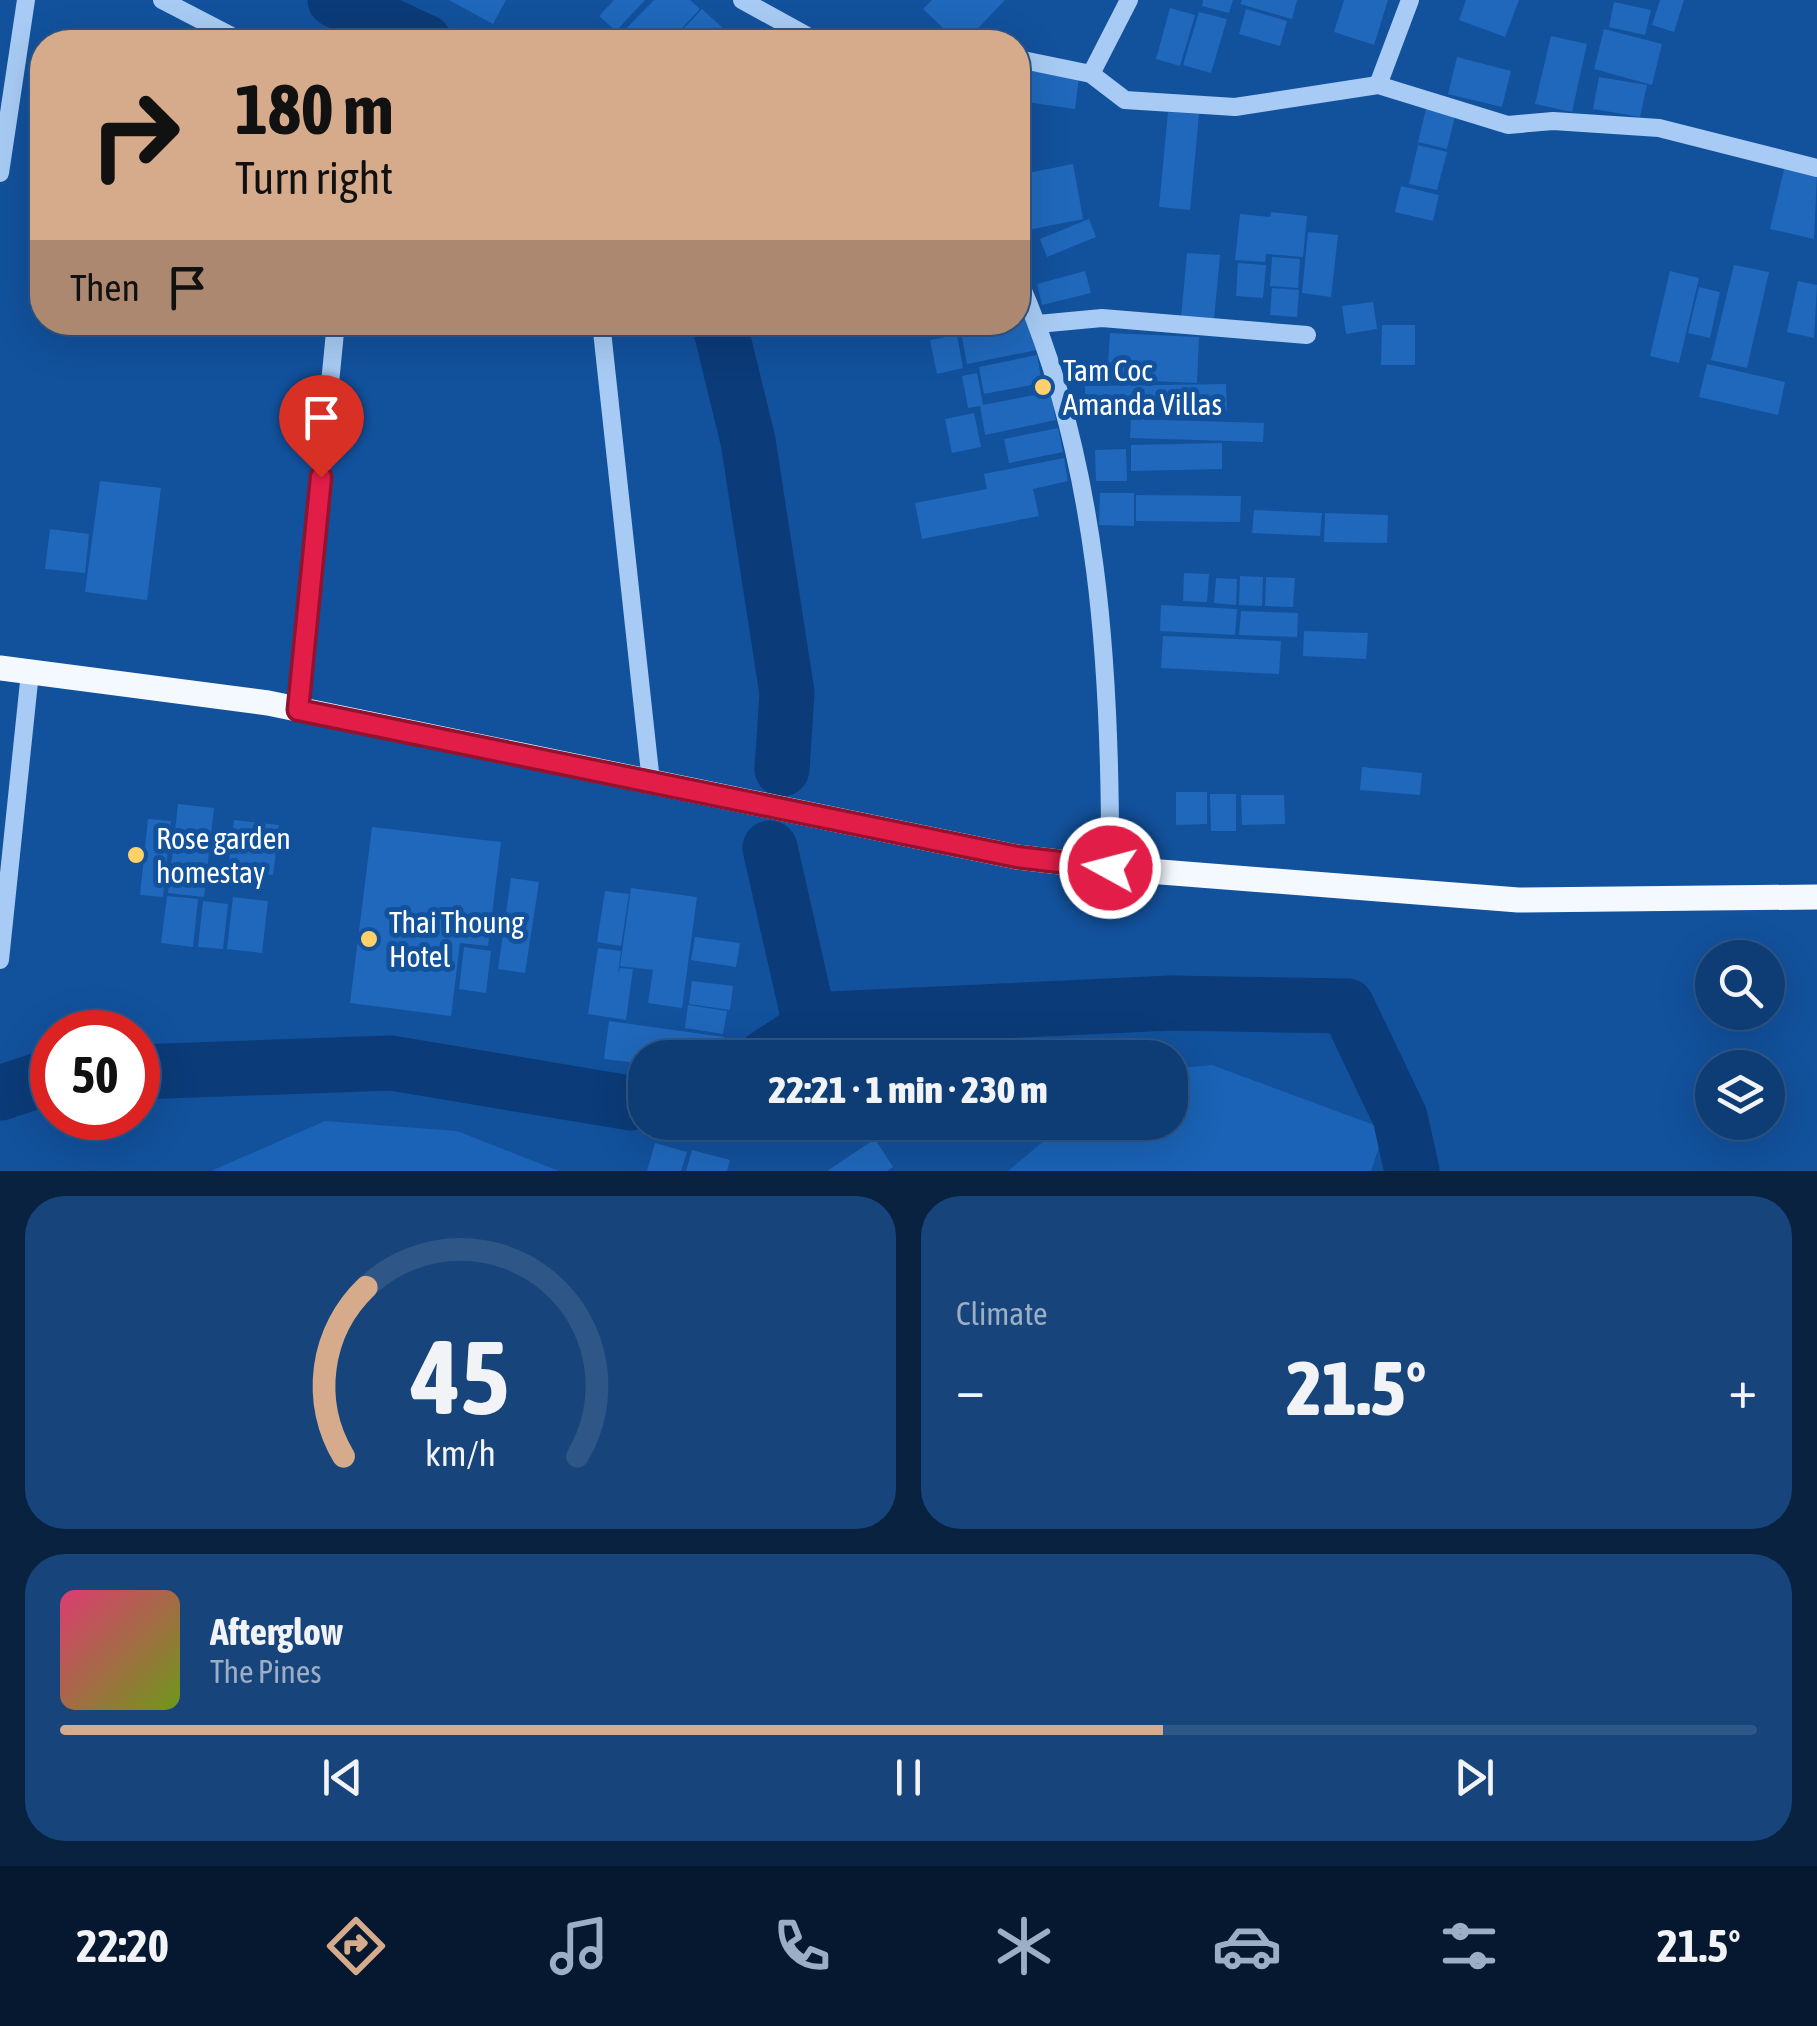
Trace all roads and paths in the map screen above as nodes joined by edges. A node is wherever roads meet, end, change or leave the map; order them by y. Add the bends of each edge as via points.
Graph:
1 (26, 0) edge
2 (162, 0) edge
3 (742, 0) edge
4 (1129, 0) edge
5 (1410, 0) edge
6 (220, 30) edge
7 (796, 30) edge
8 (1030, 61) edge
9 (1091, 74) junction
10 (1378, 85) junction
11 (1817, 168) edge
12 (0, 173) edge
13 (1030, 306) edge
14 (1038, 324) junction
15 (335, 335) edge
16 (602, 335) edge
17 (1307, 335) dead end
18 (0, 668) edge
19 (30, 672) junction
20 (298, 710) junction
21 (651, 782) junction
22 (1110, 868) junction
23 (1817, 896) edge
24 (0, 960) edge

1 - 12 street
2 - 6 street
3 - 7 street
4 - 9 street
5 - 10 street
8 - 9 street
9 - 10 street via 1125,100 1235,107
10 - 11 street via 1508,125 1658,128
13 - 14 street
14 - 17 street via 1102,318
14 - 22 street via 1074,456 1101,622 1111,742
15 - 20 street
16 - 21 street
18 - 19 main road
19 - 20 main road
19 - 24 street
20 - 21 main road
21 - 22 main road via 1017,857
22 - 23 main road via 1518,900

